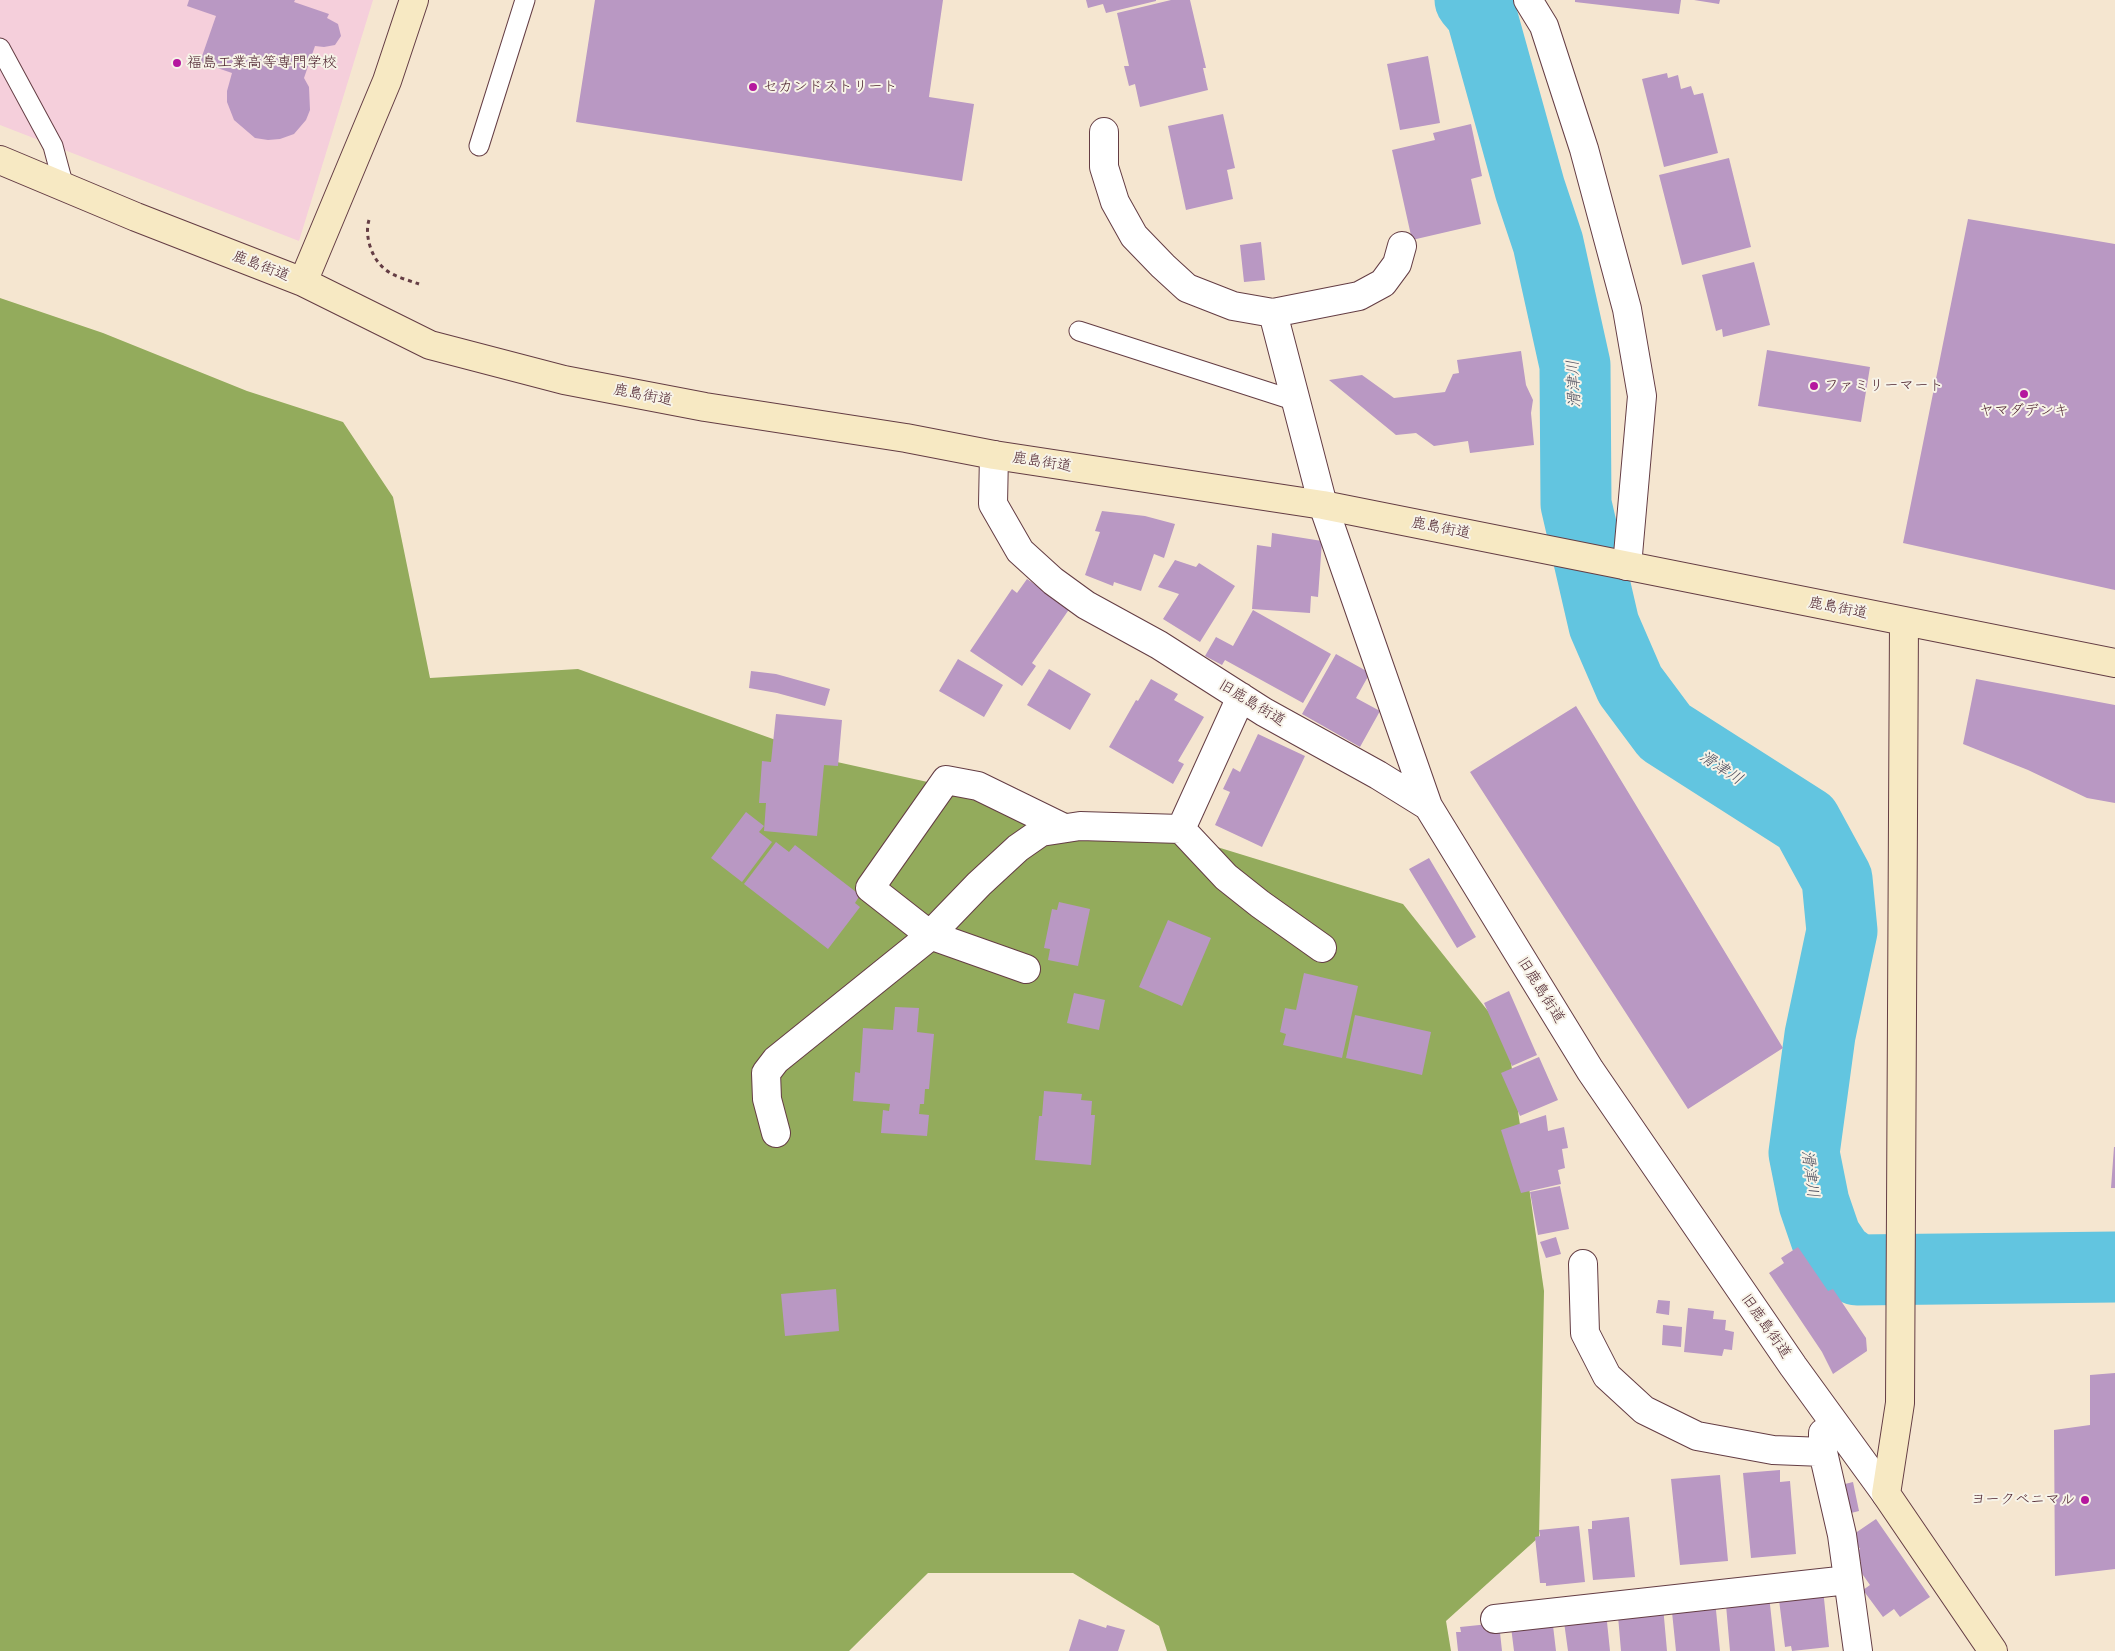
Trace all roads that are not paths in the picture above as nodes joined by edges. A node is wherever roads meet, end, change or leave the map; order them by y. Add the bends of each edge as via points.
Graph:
1 (414, 0) edge
2 (525, 0) edge
3 (1528, 0) edge
4 (0, 48) edge
5 (1104, 132) dead end
6 (479, 146) dead end
7 (0, 160) edge
8 (64, 186) junction
9 (1402, 246) dead end
10 (303, 282) junction
11 (1273, 312) junction
12 (1079, 331) dead end
13 (1296, 401) junction
14 (994, 455) junction
15 (1323, 505) junction
16 (1617, 564) junction
17 (1904, 621) junction
18 (2115, 663) edge
19 (1241, 697) junction
20 (1428, 806) junction
21 (1064, 828) junction
22 (1181, 829) junction
23 (930, 935) junction
24 (1322, 948) dead end
25 (1026, 969) dead end
26 (776, 1133) dead end
27 (1583, 1264) dead end
28 (1822, 1405) junction
29 (1823, 1452) junction
30 (1886, 1494) junction
31 (1848, 1580) junction
32 (1495, 1619) dead end
33 (1858, 1651) edge
34 (1993, 1651) edge

1 - 10 street via 387,81
2 - 6 lane
3 - 16 street via 1544,26 1584,149 1627,309 1642,396
4 - 8 lane via 53,146
5 - 11 street via 1104,167 1115,202 1134,236 1188,288 1233,306
7 - 8 street, 鹿島街道
8 - 10 street, 鹿島街道
9 - 11 street via 1397,264 1383,283 1359,296
10 - 14 street, 鹿島街道 via 430,345 564,380
11 - 13 street
12 - 13 lane
13 - 15 street
14 - 15 street, 鹿島街道
14 - 19 street, 旧鹿島街道 via 993,504 1020,551 1053,581 1086,604
15 - 16 street, 鹿島街道
15 - 20 street
16 - 17 street, 鹿島街道
17 - 18 street, 鹿島街道
17 - 30 street via 1900,1403
19 - 20 street, 旧鹿島街道
19 - 22 street
20 - 28 street, 旧鹿島街道 via 1590,1070
21 - 22 street
21 - 23 street via 1041,832 1018,848
21 - 23 street via 978,786 946,780 870,888
22 - 24 street via 1226,877
23 - 25 street
23 - 26 street via 776,1060 766,1073 767,1098
27 - 29 street via 1585,1333 1607,1376 1644,1410 1697,1436 1773,1450
28 - 29 street
28 - 30 street, 旧鹿島街道
29 - 31 street via 1842,1536
30 - 34 street, 旧鹿島街道
31 - 32 street
31 - 33 street

